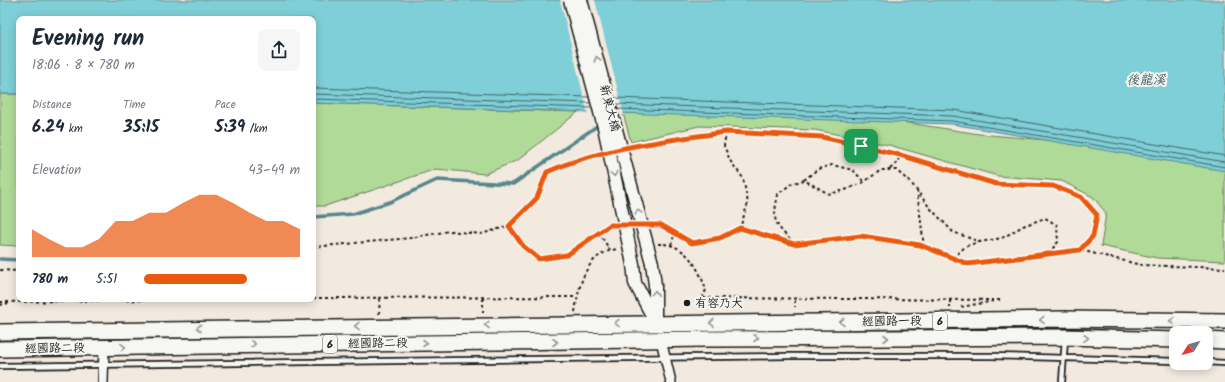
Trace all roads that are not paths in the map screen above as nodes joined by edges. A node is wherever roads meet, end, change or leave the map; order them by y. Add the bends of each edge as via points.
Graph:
1 (570, 0) edge
2 (581, 0) edge
3 (1225, 322) edge
4 (656, 323) junction
5 (0, 332) edge
6 (1064, 337) junction
7 (1169, 340) edge
8 (1213, 340) edge
9 (661, 341) junction
10 (1225, 341) edge
11 (104, 347) junction
12 (0, 349) edge
13 (1064, 357) junction
14 (665, 358) junction
15 (1169, 361) edge
16 (1213, 362) edge
17 (1225, 363) edge
18 (0, 366) edge
19 (104, 366) junction
20 (103, 382) edge
21 (671, 382) edge
22 (1062, 382) edge

1 -> 4 street, 新東大橋, bridge via 604,127 634,264 635,284
4 -> 2 street, 新東大橋, bridge via 652,263
3 -> 4 main road, 經國路一段 / 6 via 1064,319
4 -> 5 main road, 經國路二段 / 6
4 - 9 street
6 -> 7 main road, 經國路一段 / 6
9 -> 6 main road, 經國路一段 / 6
6 - 13 lane
8 - 10 main road
11 -> 9 main road, 經國路二段 / 6
9 - 14 street
11 - 12 main road, 經國路二段 / 6
11 - 19 street
13 - 14 lane
13 - 15 lane
13 - 22 lane
14 - 19 lane
14 - 21 street
16 - 17 lane
18 - 19 lane
19 - 20 street

